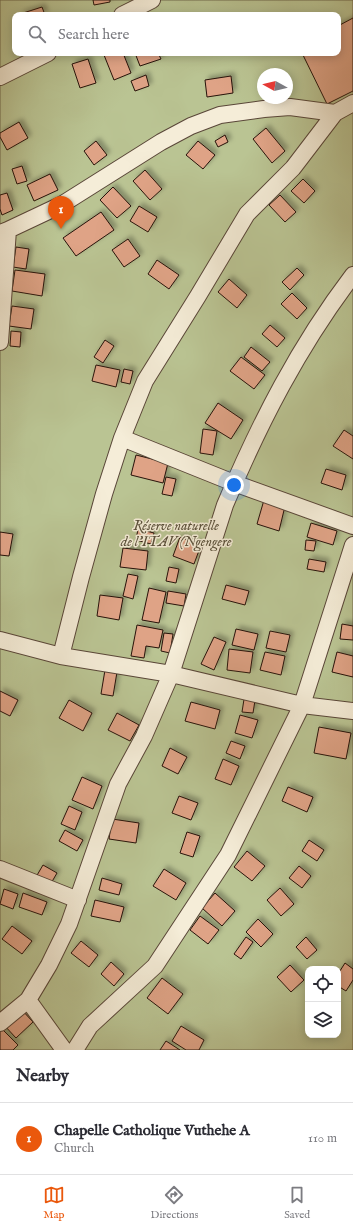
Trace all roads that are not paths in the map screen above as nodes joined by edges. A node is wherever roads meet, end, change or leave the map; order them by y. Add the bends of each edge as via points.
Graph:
1 (152, 0) edge
2 (128, 12) edge
3 (42, 56) edge
4 (0, 77) edge
5 (353, 103) edge
6 (335, 113) junction
7 (4, 231) edge
8 (353, 275) edge
9 (0, 342) edge
10 (122, 438) junction
11 (234, 483) junction
12 (353, 526) edge
13 (353, 545) edge
14 (0, 640) edge
15 (61, 656) junction
16 (171, 674) junction
17 (302, 705) junction
18 (353, 711) edge
19 (0, 869) edge
20 (78, 900) junction
21 (28, 1000) junction
22 (0, 1023) edge
23 (64, 1050) edge
24 (75, 1050) edge

1 - 2 street
3 - 4 street
5 - 6 street
6 - 7 street via 290,108 220,115 191,126 161,142 61,205
6 - 10 street via 293,168 247,214 145,381
7 - 9 street
8 - 11 street via 307,341 278,391
10 - 11 street
10 - 15 street via 104,494
11 - 12 street
11 - 16 street
13 - 17 street
14 - 15 street
15 - 16 street
16 - 17 street
16 - 20 street via 144,736 118,784
17 - 18 street
17 - 24 street via 228,855 177,933 155,966 90,1026
19 - 20 street
20 - 21 street via 52,958
21 - 22 street
21 - 23 street

